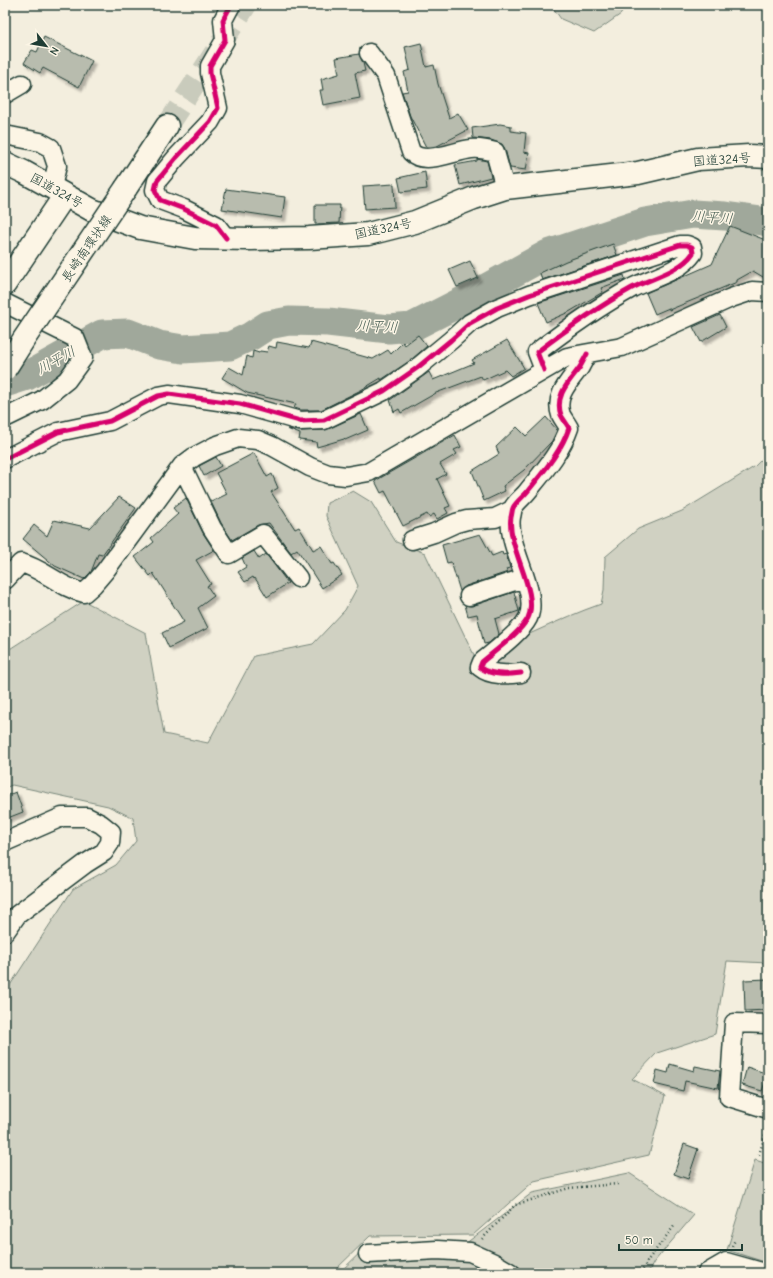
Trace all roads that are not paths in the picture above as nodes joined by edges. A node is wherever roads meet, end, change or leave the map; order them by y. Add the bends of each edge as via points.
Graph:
1 (231, 5) edge
2 (369, 53) dead end
3 (22, 84) dead end
4 (5, 94) edge
5 (167, 126) tunnel mouth
6 (5, 135) edge
7 (768, 157) edge
8 (5, 164) edge
9 (505, 188) junction
10 (58, 191) junction
11 (226, 238) junction
12 (5, 284) edge
13 (768, 292) edge
14 (5, 303) edge
15 (587, 354) junction
16 (5, 370) edge
17 (544, 370) junction
18 (5, 418) edge
19 (5, 459) edge
20 (182, 466) junction
21 (512, 510) junction
22 (412, 540) dead end
23 (298, 578) dead end
24 (524, 578) junction
25 (5, 580) edge
26 (469, 596) dead end
27 (521, 673) dead end
28 (5, 842) edge
29 (5, 932) edge
30 (768, 1024) edge
31 (768, 1109) edge
32 (368, 1254) dead end
33 (511, 1273) edge
34 (707, 1273) edge
35 (765, 1273) edge

1 - 11 street via 223,20 226,40 210,66 218,108 210,122 157,181 155,190 160,200 184,208 216,225
2 - 9 street via 386,76 414,156 428,158 472,149 495,152
3 - 4 street
5 - 16 highway, 長崎南環状線, bridge
6 - 10 street via 40,142 50,148 57,166
7 - 9 highway, 国道324号 via 698,159 638,173
8 - 10 highway, 国道324号
9 - 11 highway, 国道324号 via 415,222 368,234 309,238
10 - 11 highway, 国道324号 via 92,210 140,228 195,238
10 - 12 highway via 34,242
13 - 15 street via 752,291 688,316 622,347
14 - 18 street via 75,338 83,358 67,380 42,400
15 - 17 street via 567,357
15 - 21 street via 563,391 561,415 569,428 562,445
17 - 19 street via 537,352 615,298 689,259 693,253 692,247 680,245 497,308 470,323 417,368 384,390 324,420 300,421 240,404 169,394 158,396 110,422 58,432
17 - 20 street via 369,472 346,476 328,474 272,446 247,438 238,438 215,446
20 - 23 street via 212,528 229,554 263,534
20 - 25 street via 105,571 84,593 74,591 32,566 21,564
21 - 22 street via 495,518 456,523
21 - 24 street via 511,533
24 - 26 street
24 - 27 street via 530,603 527,619 518,631 482,662 480,667 490,673
28 - 29 street via 62,817 87,817 111,832 110,843 104,852 17,915
30 - 31 street via 734,1023 729,1097
32 - 33 street via 437,1250 470,1252
34 - 35 street via 726,1262

